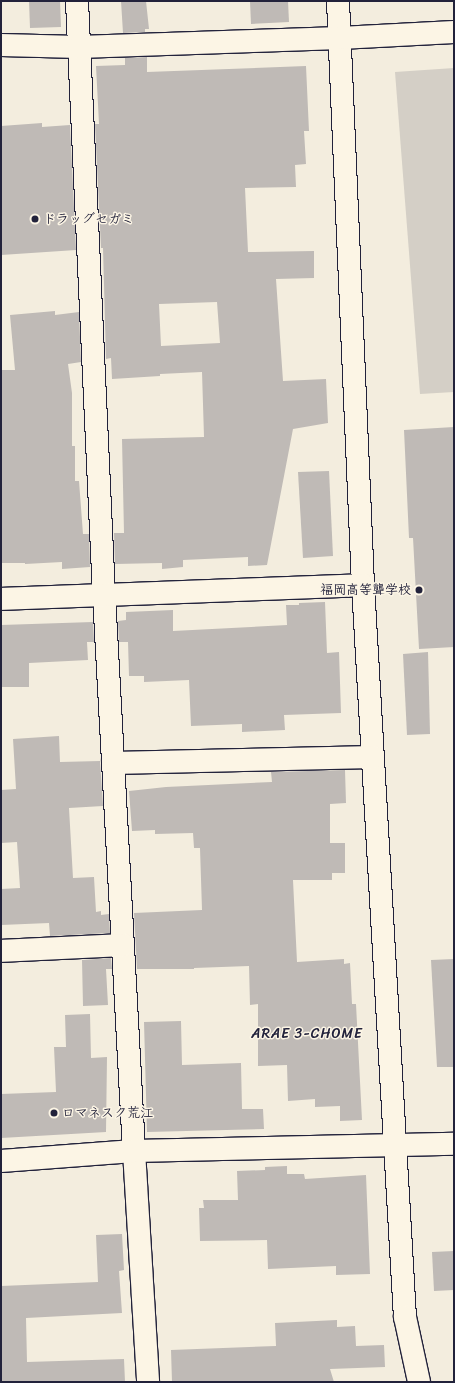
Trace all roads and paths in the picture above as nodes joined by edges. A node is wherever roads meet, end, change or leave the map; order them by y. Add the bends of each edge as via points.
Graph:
1 (77, 1) edge
2 (338, 1) edge
3 (454, 32) edge
4 (340, 38) junction
5 (1, 45) edge
6 (79, 47) junction
7 (363, 585) junction
8 (104, 595) junction
9 (1, 599) edge
10 (373, 757) junction
11 (113, 763) junction
12 (123, 945) junction
13 (1, 951) edge
14 (454, 1144) edge
15 (395, 1146) junction
16 (134, 1151) junction
17 (1, 1161) edge
18 (148, 1382) edge
19 (419, 1382) edge

1 - 6 street
2 - 4 street
3 - 4 street
4 - 6 street
4 - 7 street
5 - 6 street
6 - 8 street
7 - 8 street
7 - 10 street
8 - 9 street
8 - 11 street
10 - 11 street
10 - 15 street
11 - 12 street
12 - 13 street
12 - 16 street
14 - 15 street
15 - 16 street
15 - 19 street via 405,1317
16 - 17 street
16 - 18 street

